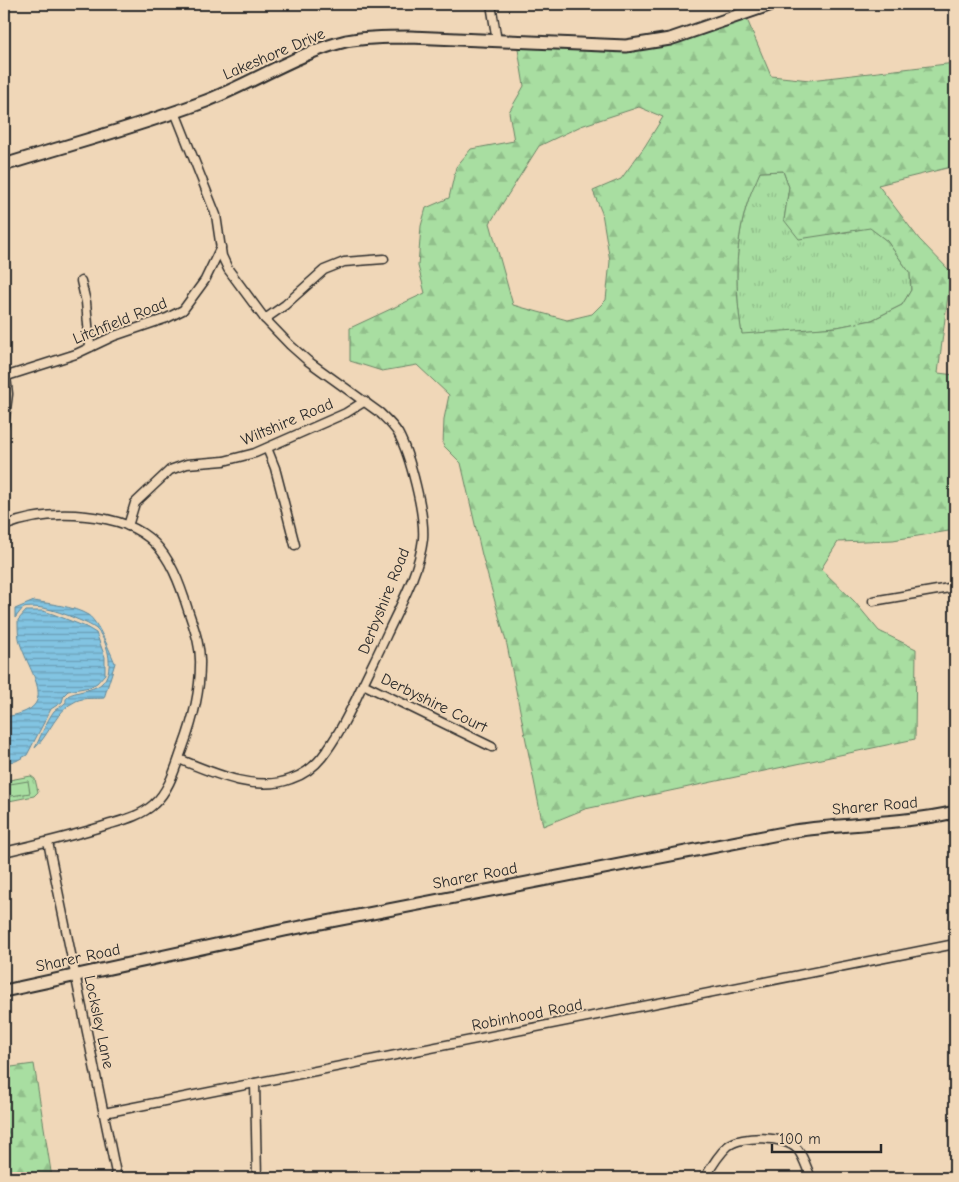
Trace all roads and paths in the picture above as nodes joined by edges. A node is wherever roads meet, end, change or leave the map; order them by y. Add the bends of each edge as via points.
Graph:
1 (492, 4) edge
2 (772, 4) edge
3 (497, 41) junction
4 (176, 112) junction
5 (4, 164) edge
6 (221, 247) junction
7 (384, 259) dead end
8 (81, 281) dead end
9 (265, 319) junction
10 (90, 347) junction
11 (5, 377) edge
12 (365, 401) junction
13 (4, 425) edge
14 (268, 448) junction
15 (4, 526) edge
16 (128, 526) junction
17 (295, 546) dead end
18 (955, 587) edge
19 (873, 601) dead end
20 (364, 684) junction
21 (492, 747) dead end
22 (178, 759) junction
23 (955, 812) edge
24 (48, 842) junction
25 (4, 852) edge
26 (955, 944) edge
27 (76, 975) junction
28 (4, 991) edge
29 (255, 1083) junction
30 (104, 1113) junction
31 (117, 1178) edge
32 (257, 1178) edge
33 (503, 1178) edge
34 (512, 1178) edge
35 (705, 1178) edge
36 (811, 1178) edge

1 - 3 street
2 - 3 street, Lakeshore Drive via 650,43 614,46
3 - 4 street, Lakeshore Drive via 382,37 346,41
4 - 5 street, Lakeshore Drive
4 - 6 street via 216,214
6 - 9 street, Derbyshire Road via 224,263
6 - 10 street, Litchfield Road via 205,280 182,310
7 - 9 street via 344,262 324,270
8 - 10 street
9 - 12 street, Derbyshire Road via 308,361
10 - 11 street, Litchfield Road
11 - 13 street via 8,406
12 - 14 street, Wiltshire Road
12 - 20 street, Derbyshire Road via 398,433 418,494 423,528 412,576
14 - 16 street, Wiltshire Road via 224,461 188,464 170,470 135,503
14 - 17 street
15 - 16 street via 60,515 92,516
16 - 22 street via 151,538 164,553 180,588 198,644 198,695
18 - 19 street
20 - 21 street, Derbyshire Court
20 - 22 street, Derbyshire Road via 340,732 321,757 304,773 289,780 246,782
22 - 24 street via 162,795 142,813
23 - 27 street, Sharer Road via 905,821 785,833 285,930
24 - 25 street
24 - 27 street, Locksley Lane
26 - 29 street, Robinhood Road
27 - 28 street, Sharer Road
27 - 30 street, Locksley Lane
29 - 30 street, Robinhood Road
29 - 32 street
30 - 31 street, Locksley Lane
33 - 34 street
35 - 36 street via 728,1146 758,1138 784,1140 793,1145

